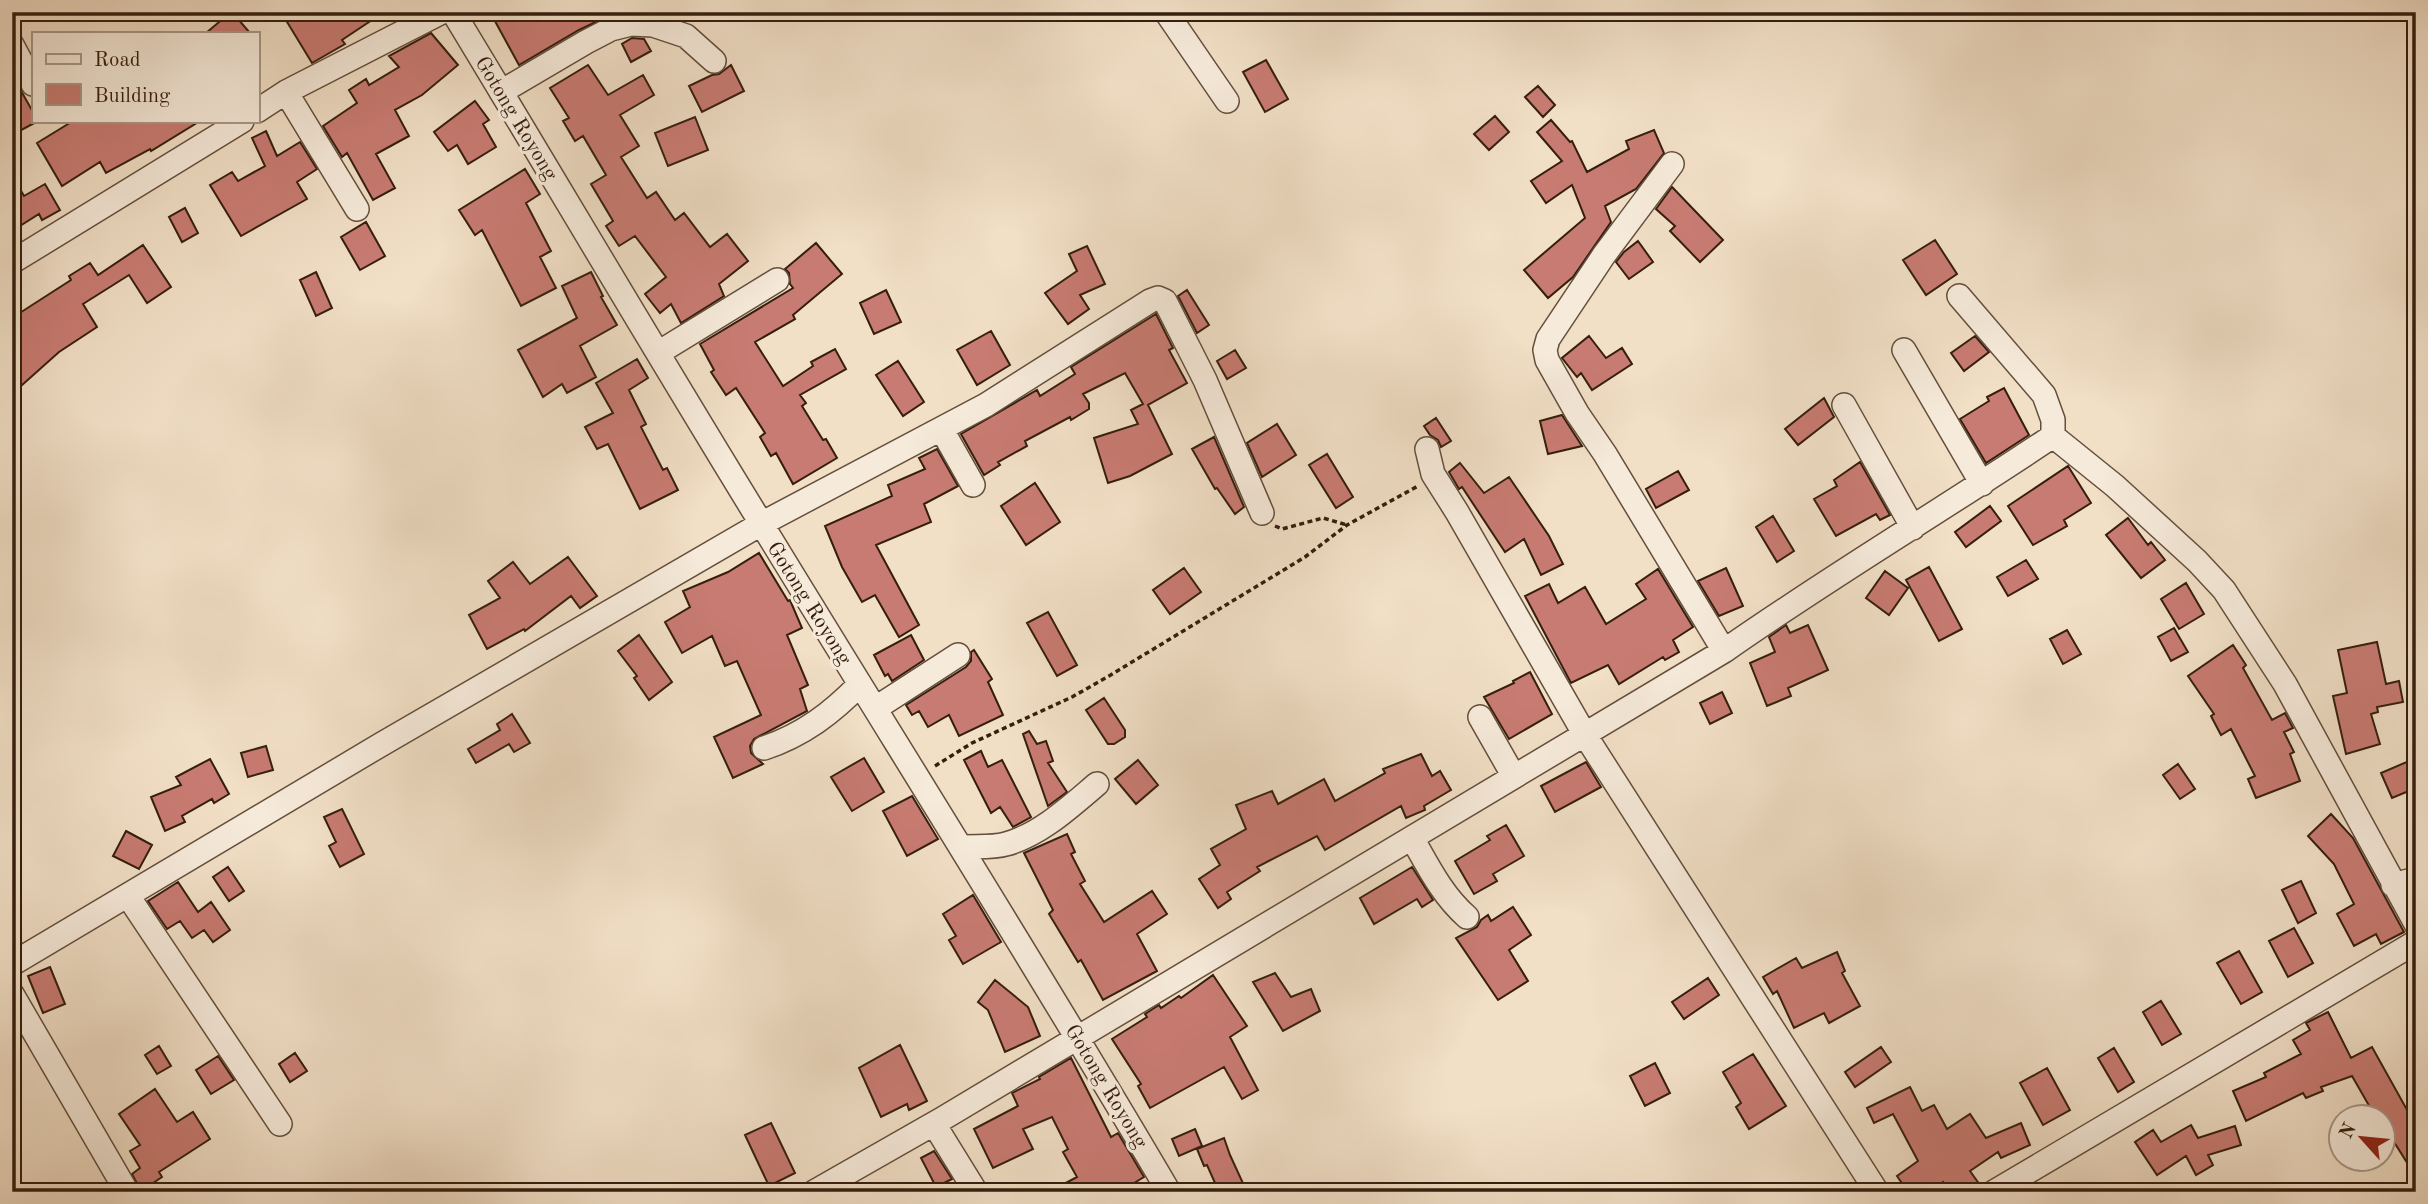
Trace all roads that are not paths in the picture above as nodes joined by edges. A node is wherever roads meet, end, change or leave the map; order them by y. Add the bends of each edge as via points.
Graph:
1 (442, 12) edge
2 (453, 12) edge
3 (1166, 12) edge
4 (12, 45) edge
5 (714, 61) dead end
6 (32, 82) edge
7 (286, 92) junction
8 (501, 92) junction
9 (1227, 101) dead end
10 (259, 110) edge
11 (240, 122) edge
12 (1672, 164) dead end
13 (357, 209) dead end
14 (12, 262) edge
15 (777, 280) dead end
16 (1959, 296) dead end
17 (1903, 350) dead end
18 (658, 353) junction
19 (1844, 405) dead end
20 (942, 430) junction
21 (2053, 436) junction
22 (1427, 449) dead end
23 (1982, 484) junction
24 (973, 485) dead end
25 (1262, 513) road end
26 (761, 524) junction
27 (1913, 527) junction
28 (1724, 651) junction
29 (958, 655) dead end
30 (860, 684) junction
31 (876, 708) junction
32 (1480, 718) dead end
33 (1585, 735) junction
34 (764, 748) dead end
35 (1513, 775) junction
36 (1097, 784) dead end
37 (1412, 838) junction
38 (962, 847) junction
39 (2416, 879) edge
40 (2393, 884) junction
41 (128, 895) junction
42 (1466, 917) dead end
43 (2416, 924) edge
44 (2416, 942) edge
45 (12, 964) edge
46 (12, 994) edge
47 (1078, 1037) junction
48 (280, 1124) dead end
49 (934, 1124) junction
50 (127, 1192) edge
51 (814, 1192) edge
52 (976, 1192) edge
53 (1170, 1192) edge
54 (1877, 1192) edge
55 (1994, 1192) edge

1 - 7 street
2 - 8 street, Gotong Royong
3 - 9 street
4 - 6 street
5 - 8 street via 686,36 653,25 631,24 586,42
7 - 10 street
7 - 13 street
8 - 18 street, Gotong Royong
11 - 14 street
12 - 28 street via 1604,255 1545,350 1577,413
15 - 18 street
16 - 21 street via 2044,395
17 - 23 street
18 - 26 street, Gotong Royong
19 - 27 street
20 - 24 street
20 - 25 street via 1158,299 1165,302 1205,380
20 - 26 street
21 - 23 street
21 - 40 street via 2115,486 2224,590 2285,684
22 - 33 street via 1433,474
23 - 27 street
26 - 30 street, Gotong Royong
26 - 41 street
27 - 28 street
28 - 33 street
29 - 31 street
30 - 31 street, Gotong Royong
30 - 34 street via 819,721
31 - 38 street, Gotong Royong
32 - 35 street
33 - 35 street
33 - 54 street
35 - 37 street
36 - 38 street via 1068,809 1020,838 995,846
37 - 42 street via 1438,885
37 - 47 street
38 - 47 street, Gotong Royong
39 - 40 street
40 - 43 street
41 - 45 street
41 - 48 street
44 - 55 street
46 - 50 street
47 - 49 street
47 - 53 street, Gotong Royong
49 - 51 street
49 - 52 street

